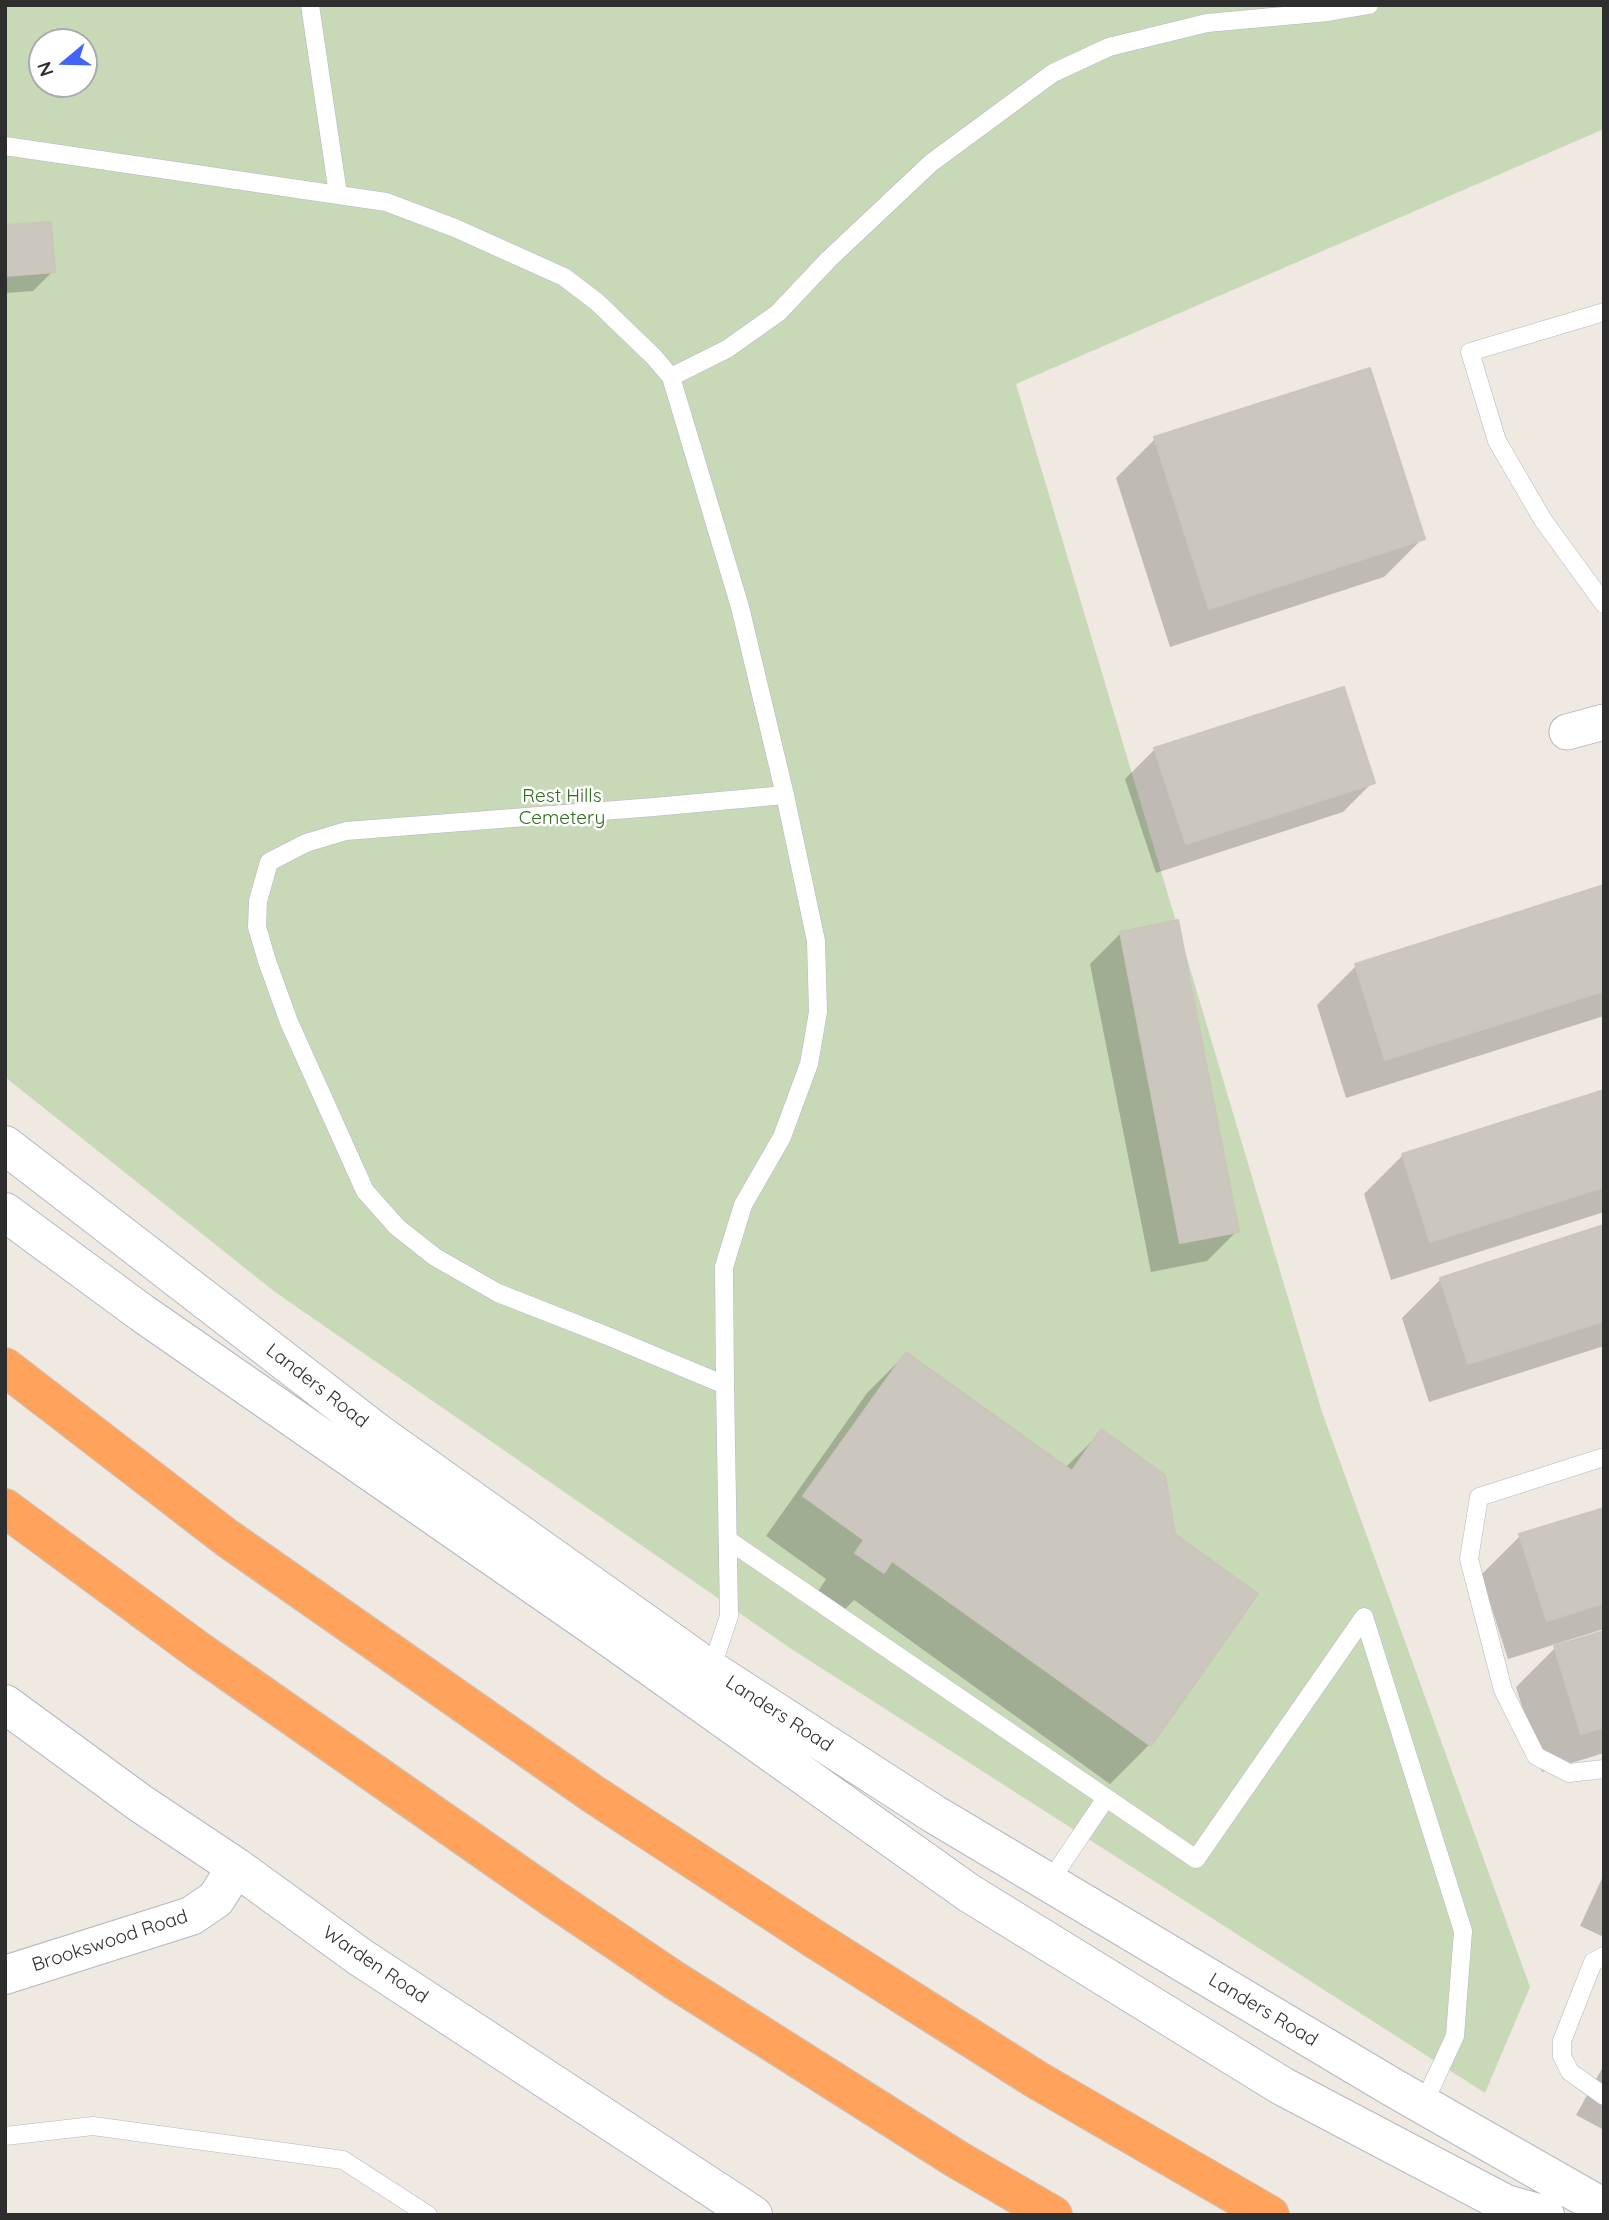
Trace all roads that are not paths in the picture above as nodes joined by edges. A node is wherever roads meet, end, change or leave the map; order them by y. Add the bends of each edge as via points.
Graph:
1 (310, 5) edge
2 (1368, 5) edge
3 (5, 146) edge
4 (338, 194) junction
5 (1604, 312) edge
6 (671, 377) junction
7 (1604, 604) edge
8 (1604, 722) edge
9 (1567, 732) dead end
10 (785, 795) junction
11 (5, 1145) edge
12 (5, 1212) edge
13 (5, 1367) edge
14 (725, 1385) junction
15 (1604, 1457) edge
16 (5, 1508) edge
17 (728, 1540) junction
18 (711, 1670) junction
19 (5, 1704) edge
20 (1604, 1769) edge
21 (1106, 1798) junction
22 (236, 1867) junction
23 (1050, 1881) junction
24 (1604, 1956) edge
25 (5, 1975) edge
26 (1604, 2096) edge
27 (1423, 2105) junction
28 (5, 2136) edge
29 (1604, 2208) edge
30 (428, 2215) edge
31 (754, 2215) edge
32 (1053, 2215) edge
33 (1270, 2215) edge
34 (1545, 2215) edge

1 - 4 lane
2 - 6 lane via 1207,23 1109,47 1053,73 930,163 778,313 727,349
3 - 4 lane
4 - 6 lane via 386,202 564,277 597,302
5 - 7 lane via 1470,352 1497,441 1543,520
6 - 10 lane via 740,607
8 - 9 street
10 - 14 lane via 816,941 818,1012 809,1065 782,1138 743,1205 724,1267
10 - 14 lane via 346,831 306,843 269,862 258,901 257,927 289,1022 365,1191 397,1227 435,1257 498,1293
11 - 18 main road, Landers Road via 379,1434
12 - 34 main road via 969,1893 1282,2087 1506,2204
13 - 33 highway via 227,1538 593,1794 1037,2080
14 - 17 lane
15 - 20 lane via 1479,1497 1469,1559 1503,1690 1536,1756 1569,1773
16 - 32 highway via 210,1659 674,1980
17 - 18 lane via 729,1616
17 - 21 lane
18 - 23 main road, Landers Road via 934,1814
19 - 22 main road, Warden Road
21 - 23 lane
21 - 27 lane via 1196,1859 1364,1617 1464,1931 1455,2036
22 - 25 main road, Brookswood Road via 216,1899 191,1916
22 - 31 main road, Warden Road via 360,1957
23 - 27 main road, Landers Road
24 - 26 lane via 1593,1962 1562,2041 1562,2056 1570,2072
27 - 29 main road, Landers Road
28 - 30 lane via 93,2126 343,2160

